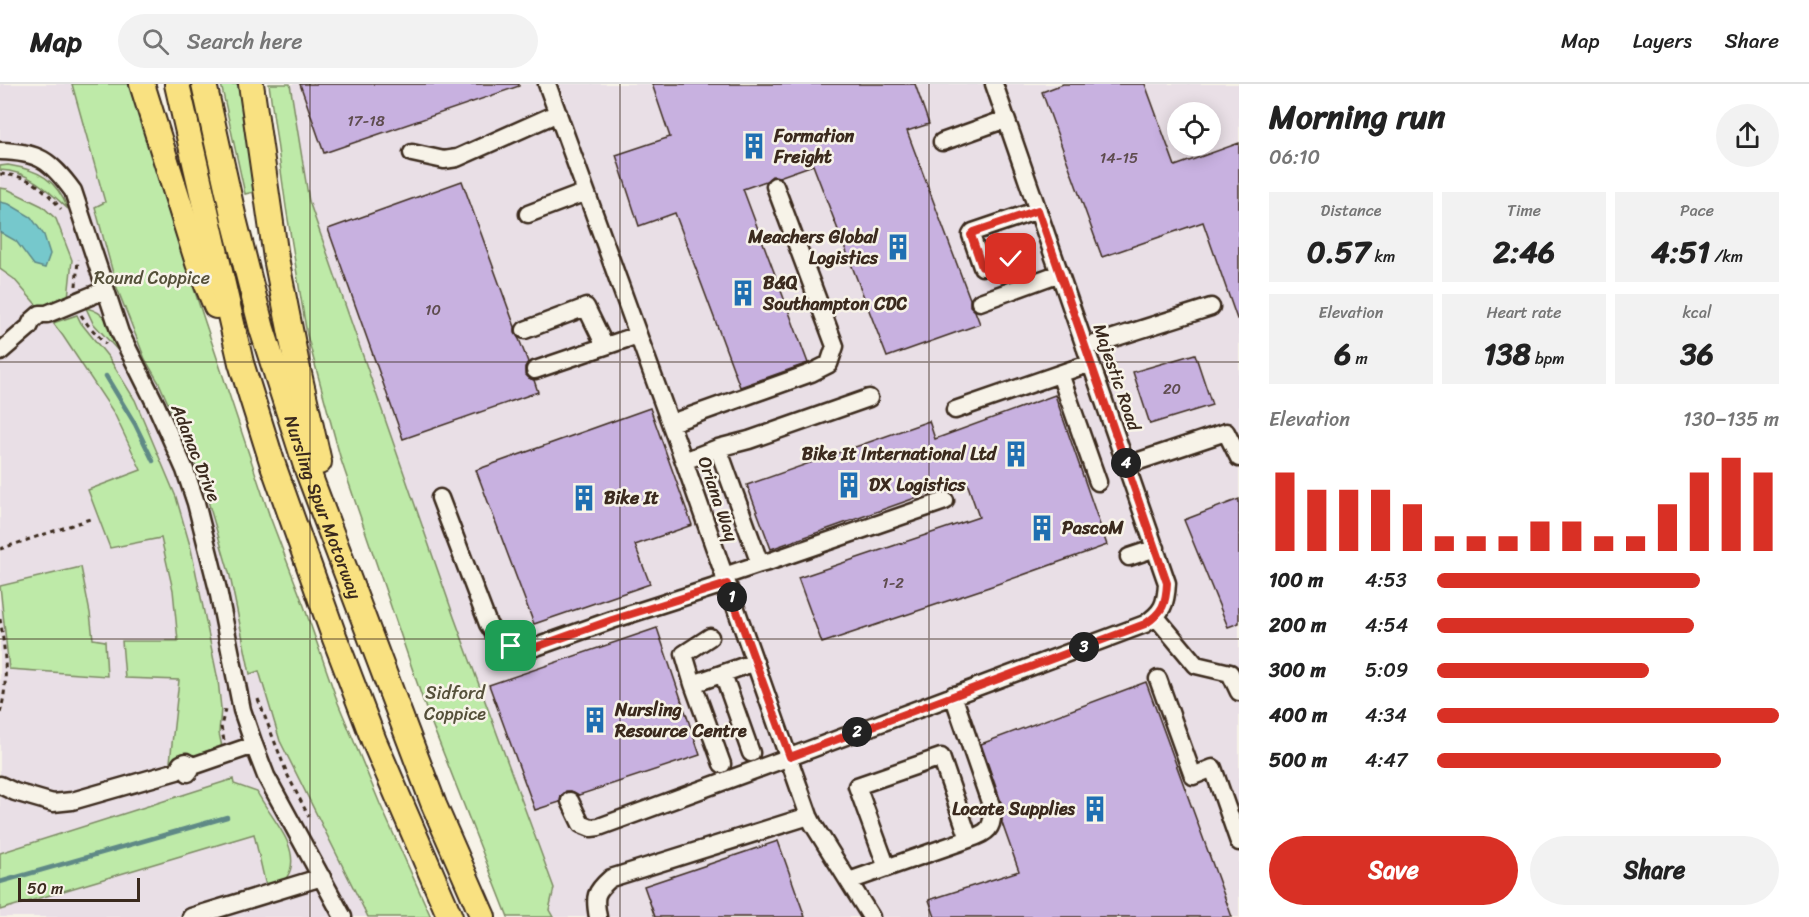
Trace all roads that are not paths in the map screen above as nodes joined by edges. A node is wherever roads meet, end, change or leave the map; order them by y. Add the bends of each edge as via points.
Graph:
1 (142, 84) edge
2 (177, 84) edge
3 (204, 84) edge
4 (251, 84) edge
5 (547, 84) edge
6 (994, 84) edge
7 (558, 114) junction
8 (1006, 119) junction
9 (942, 142) dead end
10 (0, 151) edge
11 (412, 153) dead end
12 (775, 186) dead end
13 (586, 192) junction
14 (1038, 210) junction
15 (528, 214) dead end
16 (1011, 259) dead end
17 (1060, 273) junction
18 (105, 290) junction
19 (980, 302) dead end
20 (1211, 307) dead end
21 (525, 330) dead end
22 (639, 335) junction
23 (605, 346) junction
24 (1085, 347) junction
25 (0, 352) edge
26 (241, 363) junction
27 (1091, 363) junction
28 (535, 370) dead end
29 (1060, 374) junction
30 (869, 398) dead end
31 (955, 410) dead end
32 (670, 423) junction
33 (718, 448) junction
34 (1239, 458) edge
35 (684, 460) junction
36 (1127, 465) junction
37 (1098, 482) dead end
38 (440, 498) dead end
39 (945, 501) dead end
40 (1156, 548) junction
41 (1129, 557) dead end
42 (760, 564) junction
43 (344, 568) junction
44 (725, 580) junction
45 (1156, 616) junction
46 (710, 637) dead end
47 (755, 662) junction
48 (723, 674) junction
49 (1158, 679) dead end
50 (693, 684) junction
51 (1239, 692) edge
52 (953, 695) junction
53 (254, 745) junction
54 (751, 753) dead end
55 (790, 757) junction
56 (722, 764) dead end
57 (0, 785) edge
58 (570, 801) dead end
59 (810, 816) junction
60 (969, 839) junction
61 (1239, 842) edge
62 (887, 868) junction
63 (322, 877) junction
64 (849, 882) junction
65 (191, 917) edge
66 (344, 917) edge
67 (450, 917) edge
68 (483, 917) edge
69 (598, 917) edge
70 (871, 917) edge

1 - 26 highway via 198,263
2 - 26 highway, Nursling Spur Motorway
3 - 43 highway, Nursling Spur Motorway via 262,329
4 - 43 highway via 294,354
5 - 7 street, Oriana Way
6 - 8 street, Majestic Road
7 - 11 street via 457,158 444,160
7 - 13 street, Oriana Way
8 - 9 street
8 - 14 street, Majestic Road
10 - 18 street, Adanac Drive via 44,159 61,174 73,191
12 - 32 street via 834,346 829,364
13 - 15 street
13 - 22 street, Oriana Way
14 - 16 street via 971,235 982,267
14 - 17 street, Majestic Road
17 - 19 street
17 - 24 street, Majestic Road
18 - 25 street via 47,314 38,326 29,327
18 - 53 street, Adanac Drive via 120,333 161,416 196,503 242,710
20 - 24 street
21 - 23 street via 586,307
22 - 23 street
22 - 32 street, Oriana Way
23 - 28 street
24 - 27 street, Majestic Road
26 - 67 highway, Nursling Spur Motorway via 334,636 374,741
27 - 29 street
27 - 36 street, Majestic Road
29 - 31 street
29 - 37 street
30 - 33 street
32 - 35 street, Oriana Way
33 - 35 street
33 - 42 street
34 - 36 street via 1226,432
35 - 44 street, Oriana Way
36 - 40 street, Majestic Road
38 - 44 street via 488,624 497,638 522,649
39 - 42 street
40 - 41 street
40 - 45 street, Majestic Road via 1167,583 1164,606
42 - 44 street
43 - 68 highway, Nursling Spur Motorway via 434,805
44 - 47 street, Oriana Way
45 - 51 street via 1196,665 1230,673
45 - 52 street via 1145,624
46 - 50 street via 684,654
47 - 48 street
47 - 55 street, Oriana Way
48 - 50 street
48 - 54 street
49 - 61 street via 1193,776 1213,768
50 - 56 street
52 - 55 street
52 - 60 street via 992,808 989,829
53 - 57 street via 72,801 53,802
53 - 63 street, Adanac Drive via 266,776
55 - 58 street via 599,827 580,824
55 - 59 street, Oriana Way
59 - 64 street, Oriana Way
59 - 69 street via 611,878 598,890
60 - 62 street
60 - 62 street via 941,757 857,786
62 - 64 street
63 - 65 street
63 - 66 street, Adanac Drive
64 - 70 street, Oriana Way

